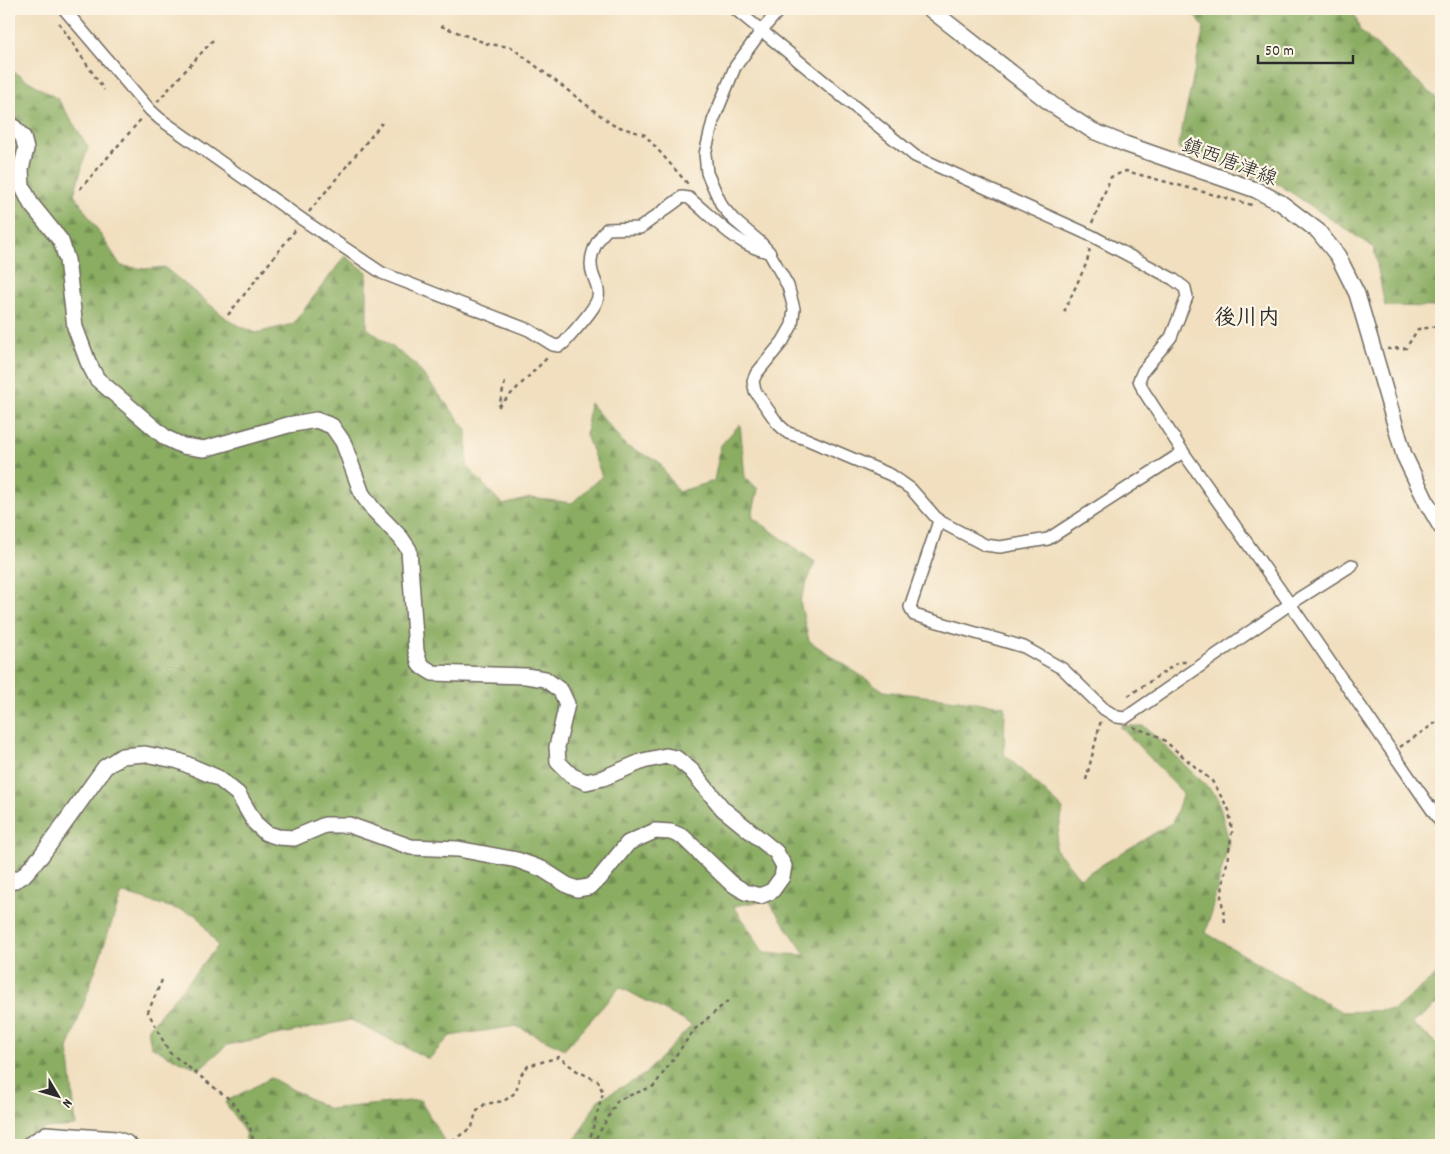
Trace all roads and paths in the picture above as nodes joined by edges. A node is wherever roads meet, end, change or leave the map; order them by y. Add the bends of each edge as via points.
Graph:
1 (735, 9) edge
2 (780, 9) edge
3 (930, 9) edge
4 (62, 12) edge
5 (441, 26) dead end
6 (762, 30) junction
7 (213, 40) dead end
8 (104, 90) dead end
9 (150, 110) junction
10 (9, 122) edge
11 (382, 123) dead end
12 (80, 189) dead end
13 (689, 198) junction
14 (1257, 206) dead end
15 (303, 220) junction
16 (1092, 236) junction
17 (769, 252) junction
18 (1064, 312) dead end
19 (228, 315) dead end
20 (1441, 326) edge
21 (559, 346) junction
22 (1373, 350) junction
23 (504, 382) dead end
24 (1183, 452) junction
25 (939, 521) junction
26 (1441, 527) edge
27 (1352, 564) dead end
28 (1290, 604) junction
29 (1104, 709) junction
30 (1126, 718) junction
31 (1441, 719) edge
32 (1393, 752) junction
33 (1086, 780) dead end
34 (1441, 823) edge
35 (9, 883) edge
36 (1225, 922) dead end
37 (162, 980) dead end
38 (730, 999) dead end
39 (25, 1145) edge
40 (132, 1145) edge
41 (254, 1145) edge
42 (437, 1145) edge
43 (590, 1145) edge

1 - 6 street
2 - 6 street
3 - 22 street, 鎮西唐津線 via 1054,106 1093,131 1282,202 1318,231 1338,256 1357,294
4 - 8 path via 59,23
4 - 9 street
5 - 13 path via 488,44 511,47 613,125 645,135 687,183
6 - 16 street via 915,156
6 - 17 street via 736,67 713,121 705,154 707,172 722,206
7 - 9 path
9 - 12 path
9 - 15 street
10 - 35 street via 23,137 26,149 21,169 22,186 31,204 61,241 67,260 74,327 97,379 166,438 183,446 204,449 316,420 332,426 343,442 362,494 409,550 416,651 420,665 433,673 545,679 561,691 567,704 557,747 558,762 572,776 586,782 643,761 666,756 676,758 691,770 723,809 776,852 784,866 782,877 772,891 760,896 745,892 683,838 671,832 655,831 628,843 599,880 589,887 577,889 517,860 458,849 411,847 349,825 325,825 294,838 278,837 266,833 255,823 238,794 218,778 179,761 145,754 122,756 105,767 41,856 23,876
11 - 15 path
13 - 17 street via 736,240
13 - 21 street via 682,197 640,228 607,229 599,237 592,254 591,272 598,298
14 - 16 path via 1126,171 1111,177 1092,222
15 - 19 path
15 - 21 street via 382,273 529,330
16 - 18 path via 1087,262
16 - 24 street via 1185,288 1187,297 1171,338 1139,380
17 - 25 street via 788,286 794,308 792,325 783,341 756,374 753,381 755,391 788,433 891,474 912,489
20 - 22 path via 1418,329 1406,348
21 - 23 path via 499,406
22 - 26 street, 鎮西唐津線 via 1404,455
24 - 25 street via 1048,539 1000,547 985,545
24 - 28 street
25 - 29 street via 910,607 914,615 1024,647 1063,669
27 - 28 street
28 - 30 street
28 - 32 street
29 - 30 street
29 - 33 path
30 - 36 path via 1134,728 1160,737 1212,781 1229,810 1232,832 1221,897
31 - 32 path
32 - 34 street
37 - 41 path via 148,1012 169,1052 233,1104 250,1127
38 - 43 path via 694,1030 654,1086 618,1100
39 - 40 street via 46,1132 116,1137
42 - 43 path via 455,1139 472,1126 476,1112 485,1104 504,1101 516,1092 520,1076 528,1066 559,1057 577,1071 598,1080 602,1093

